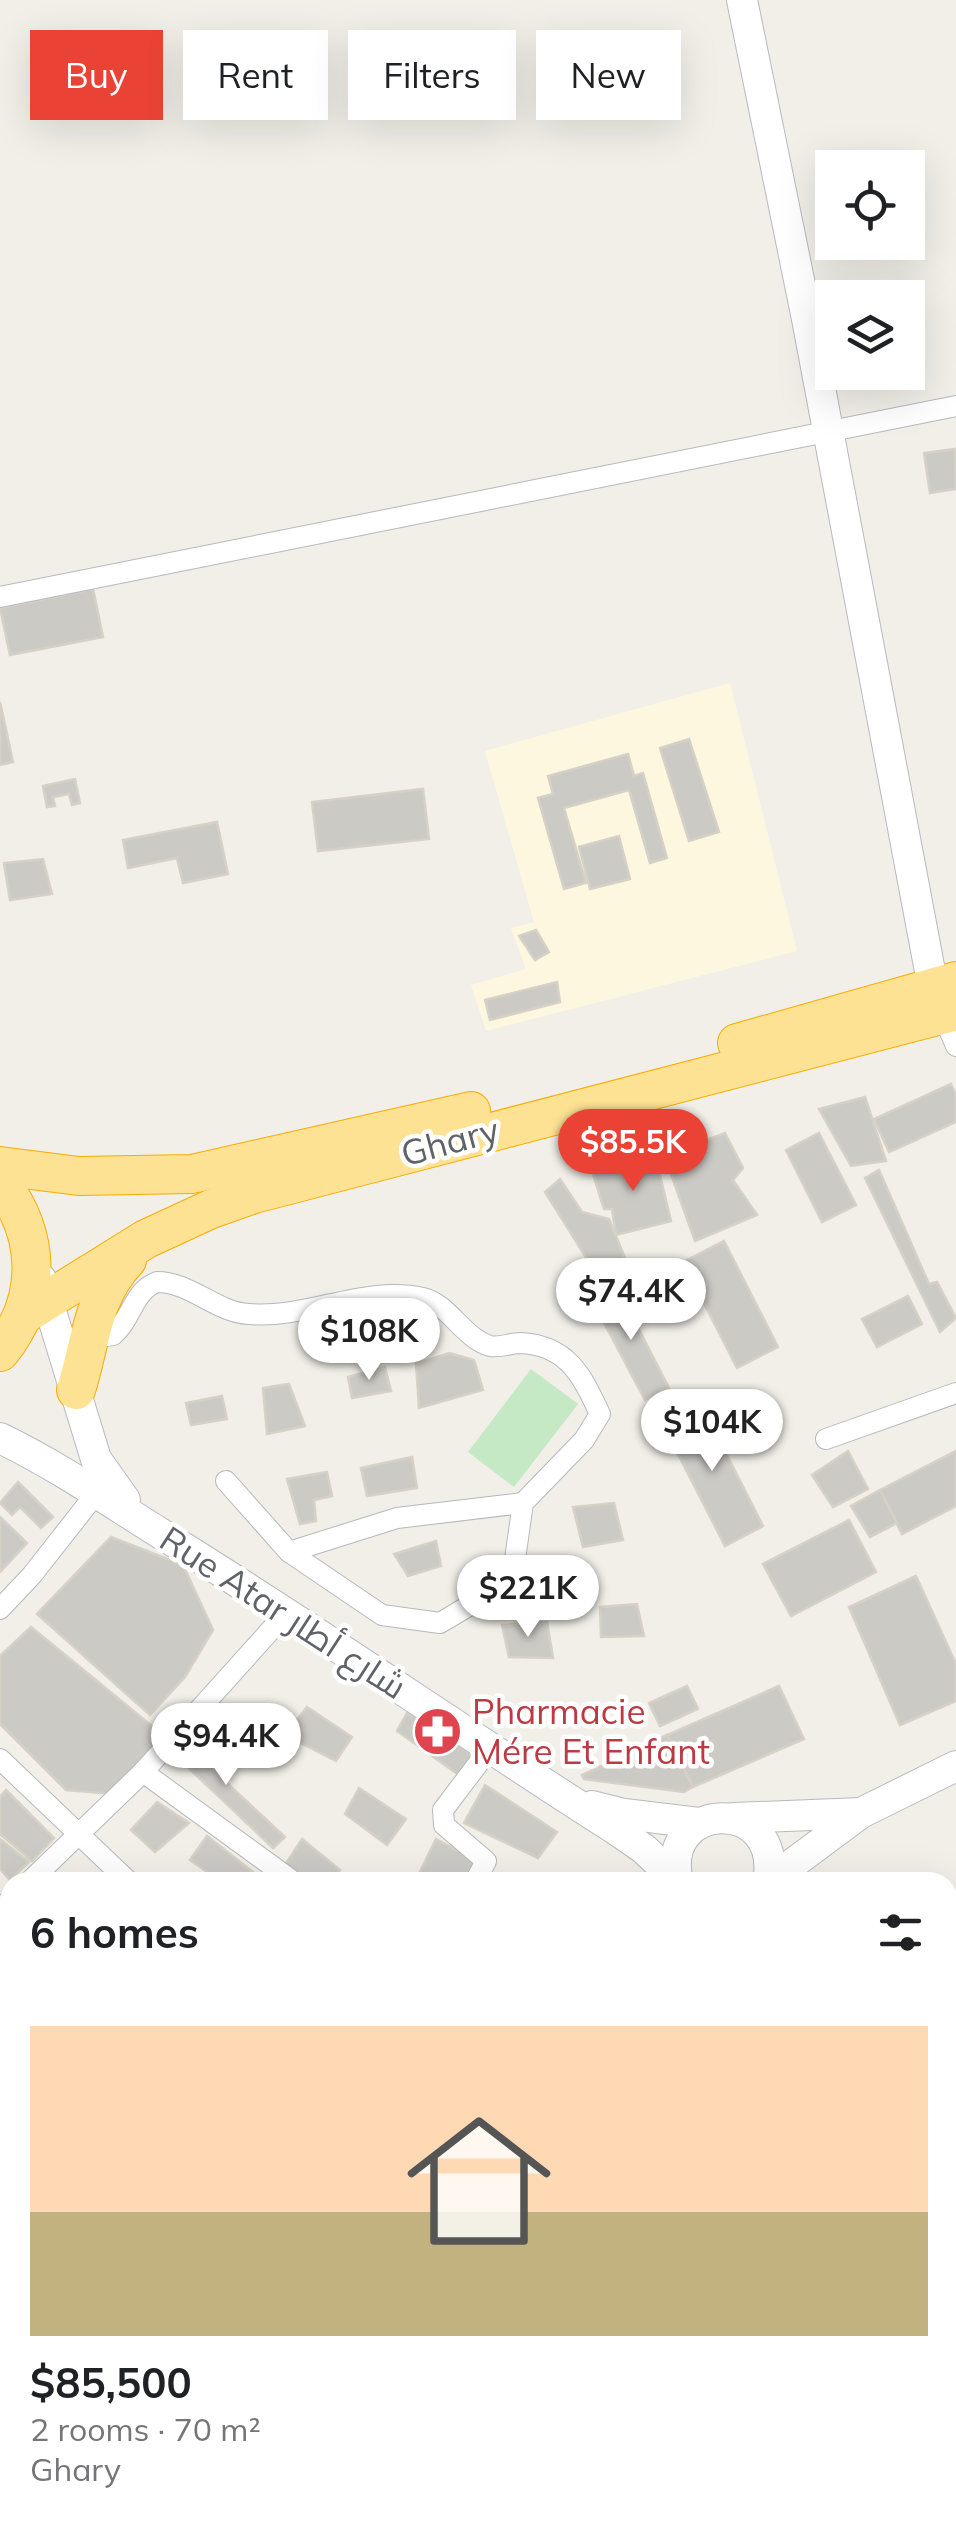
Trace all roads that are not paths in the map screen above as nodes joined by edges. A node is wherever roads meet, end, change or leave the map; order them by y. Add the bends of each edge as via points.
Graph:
1 (742, 0) edge
2 (956, 406) edge
3 (828, 431) junction
4 (0, 597) edge
5 (948, 1008) edge
6 (661, 1077) junction
7 (0, 1166) edge
8 (0, 1182) edge
9 (146, 1239) junction
10 (37, 1307) junction
11 (87, 1338) junction
12 (0, 1352) edge
13 (76, 1390) junction
14 (956, 1393) edge
15 (0, 1438) edge
16 (826, 1439) dead end
17 (226, 1481) dead end
18 (98, 1491) junction
19 (523, 1503) junction
20 (147, 1525) junction
21 (289, 1552) junction
22 (0, 1608) edge
23 (287, 1612) junction
24 (490, 1748) junction
25 (0, 1758) edge
26 (956, 1766) edge
27 (142, 1772) junction
28 (570, 1800) junction
29 (860, 1813) junction
30 (733, 1818) junction
31 (699, 1823) junction
32 (77, 1836) junction
33 (39, 1872) edge
34 (118, 1872) edge
35 (280, 1872) edge
36 (480, 1872) edge
37 (668, 1872) edge
38 (676, 1872) edge
39 (770, 1872) edge
40 (781, 1872) edge

1 - 3 street
2 - 3 street
3 - 4 street
3 - 5 street
5 - 6 highway, Ghary
6 - 7 highway, Ghary via 192,1174 79,1176
6 - 9 highway, Ghary via 254,1194
8 - 10 highway via 28,1232
9 - 10 highway, Ghary
9 - 11 highway via 110,1281
10 - 12 highway
10 - 13 street, Rue Atar شارع أطار
11 - 13 highway
11 - 19 street via 113,1335 142,1291 157,1282 246,1314 392,1292 429,1299 492,1347 520,1343 554,1351 580,1370 600,1414
13 - 20 street, Rue Atar شارع أطار via 96,1459
14 - 16 street
15 - 18 street, Rue Atar شارع أطار
17 - 21 street
18 - 20 street, Rue Atar شارع أطار
18 - 22 street
19 - 21 street via 397,1518
19 - 21 street via 514,1566 487,1595 440,1623 382,1615
20 - 23 street, Rue Atar شارع أطار
23 - 24 street, Rue Atar شارع أطار
23 - 27 street
24 - 28 street, Rue Atar شارع أطار
24 - 36 street via 443,1810 444,1825 486,1861
25 - 32 street
26 - 29 street
27 - 32 street
27 - 35 street
28 - 31 street, Rue Atar شارع أطار
28 - 37 street, Rue Atar شارع أطار
29 - 30 street, Rue Atar شارع أطار
29 - 40 street
30 - 31 street, Rue Atar شارع أطار
30 - 39 street via 760,1836
31 - 38 street via 678,1848
32 - 33 street
32 - 34 street

